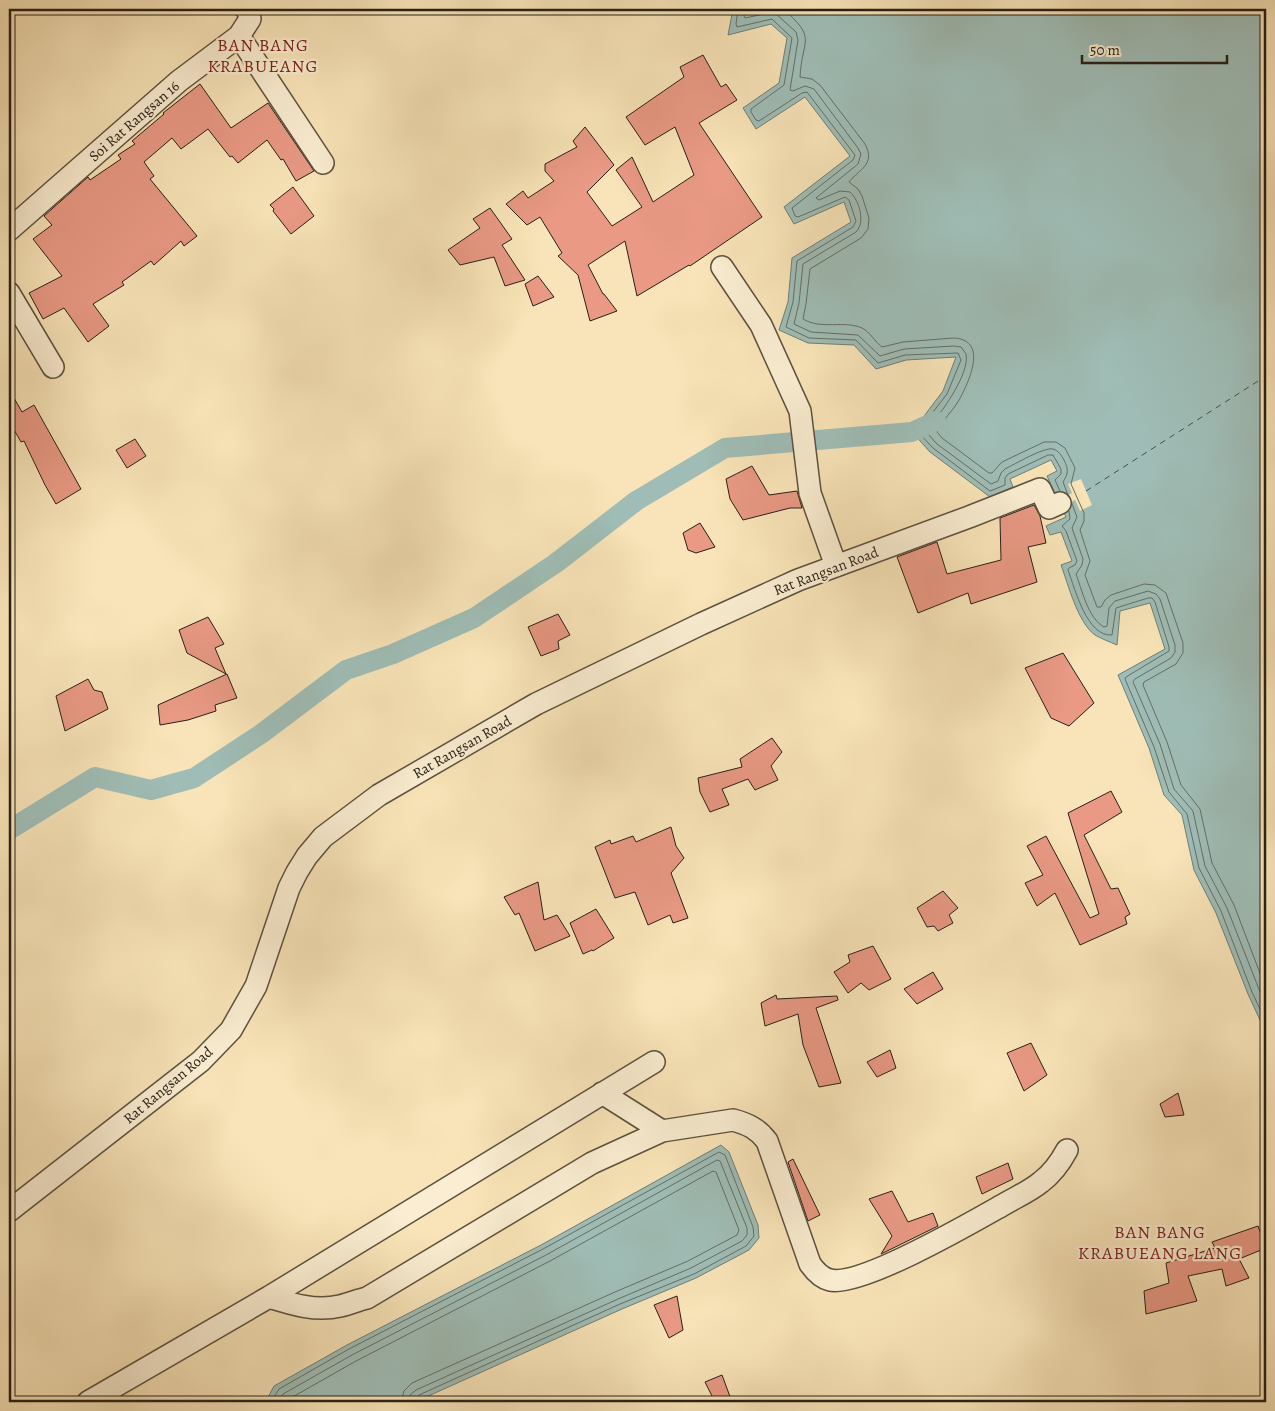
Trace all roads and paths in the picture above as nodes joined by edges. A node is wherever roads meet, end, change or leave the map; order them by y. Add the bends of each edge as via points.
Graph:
1 (246, 9) edge
2 (238, 36) junction
3 (323, 163) dead end
4 (9, 230) edge
5 (722, 267) dead end
6 (9, 293) edge
7 (53, 367) dead end
8 (1060, 503) dead end
9 (836, 566) junction
10 (654, 1062) dead end
11 (602, 1094) junction
12 (662, 1131) junction
13 (1067, 1150) dead end
14 (9, 1210) edge
15 (269, 1297) junction
16 (88, 1402) edge

1 - 2 street, Soi Rat Rangsan 16 via 250,19
2 - 3 street
2 - 4 street, Soi Rat Rangsan 16 via 179,81
5 - 9 street via 761,325 800,411 810,493
6 - 7 street
8 - 9 street, Rat Rangsan Road via 1049,508 1040,488
9 - 14 street, Rat Rangsan Road via 710,620 536,704 379,795 323,838 307,856 289,888 256,986 231,1030 201,1061
10 - 11 street
11 - 12 street
11 - 15 street
12 - 13 street via 734,1120 759,1130 767,1141 810,1264 818,1274 830,1280 857,1277 960,1229 1039,1184 1052,1173
12 - 15 street via 592,1163 367,1298 338,1307 312,1308
15 - 16 street

